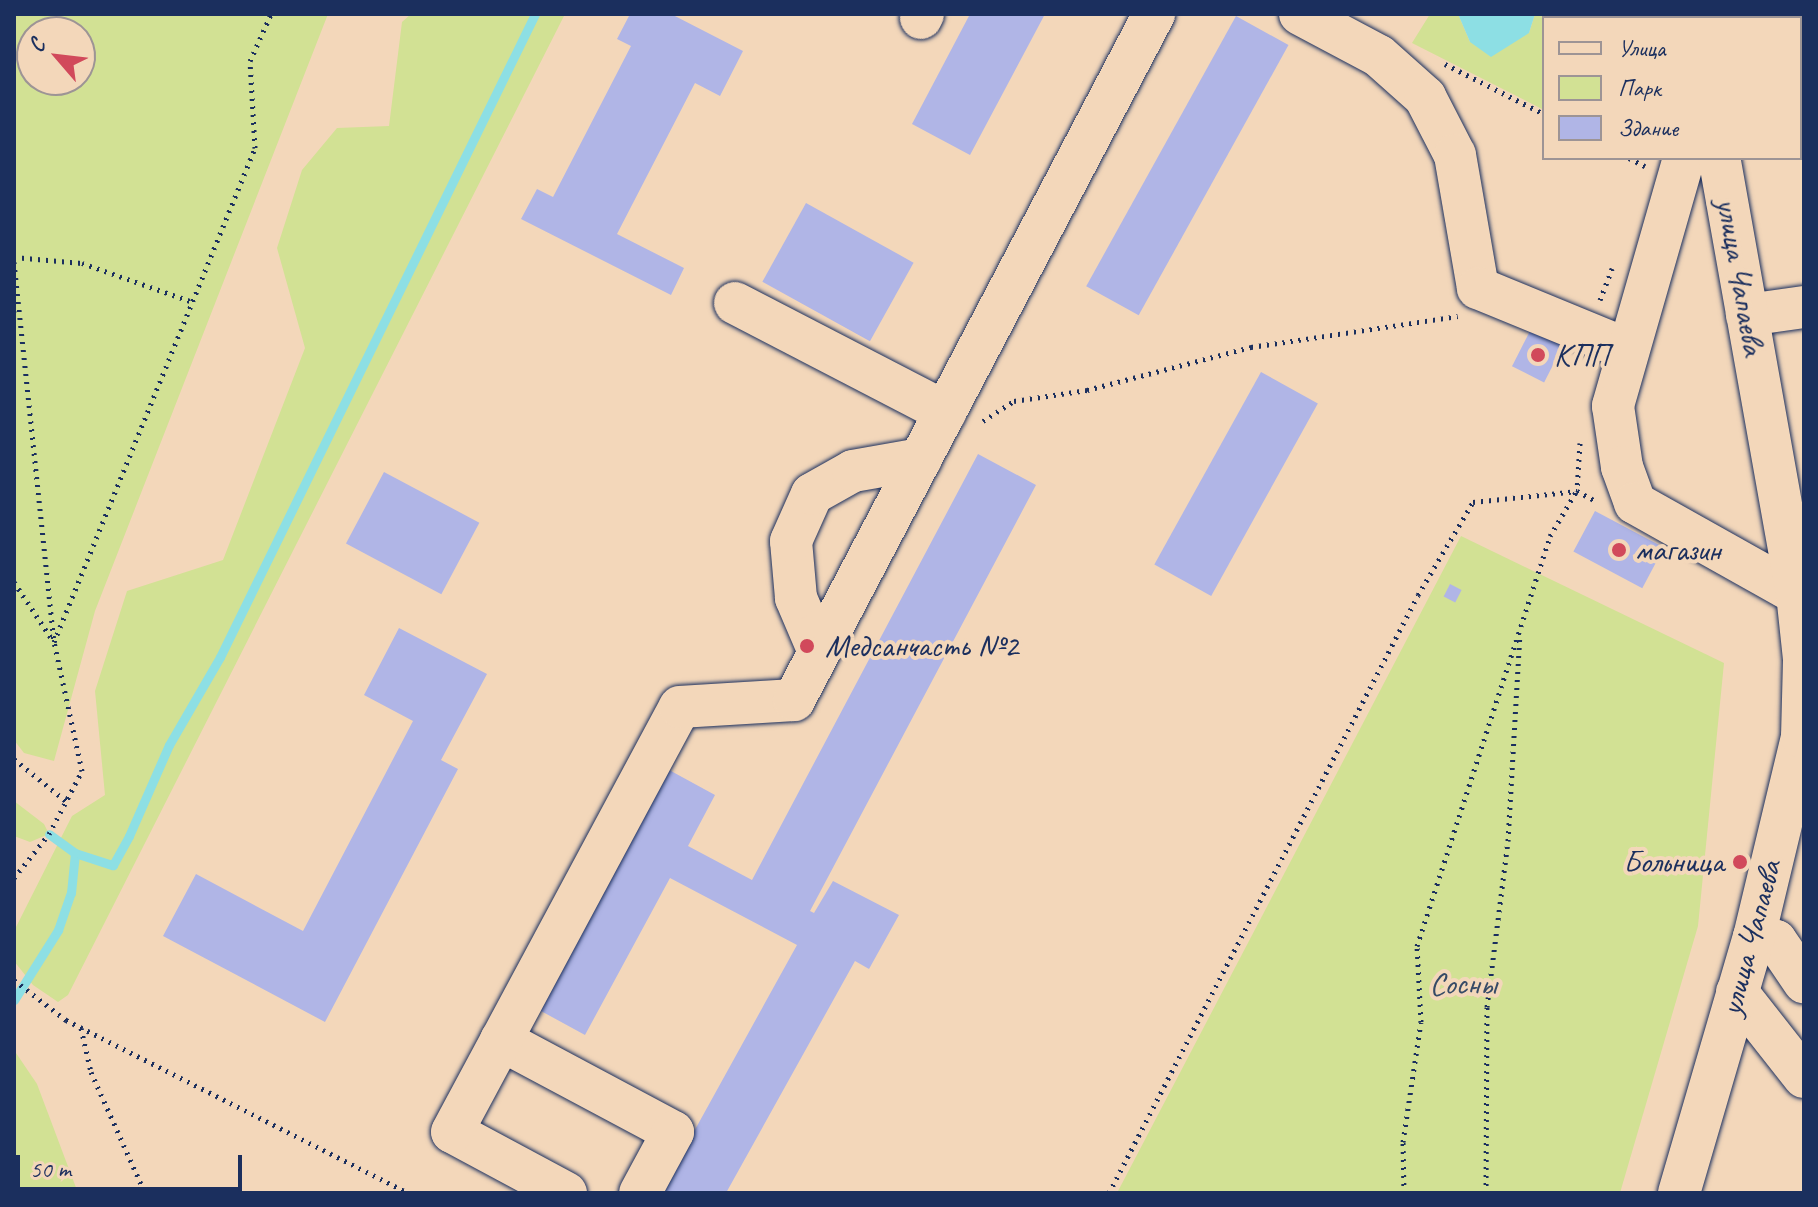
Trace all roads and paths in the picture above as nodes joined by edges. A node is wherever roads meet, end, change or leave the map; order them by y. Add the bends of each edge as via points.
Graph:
1 (271, 14) edge
2 (1154, 14) edge
3 (1300, 14) edge
4 (1683, 160) edge
5 (1719, 160) edge
6 (14, 260) edge
7 (1478, 288) junction
8 (193, 302) junction
9 (735, 303) dead end
10 (1804, 307) edge
11 (1747, 315) junction
12 (1627, 349) junction
13 (959, 419) junction
14 (921, 459) junction
15 (1789, 465) edge
16 (1796, 546) edge
17 (14, 582) edge
18 (1797, 594) junction
19 (1521, 626) junction
20 (54, 642) junction
21 (819, 652) junction
22 (1804, 659) edge
23 (1803, 738) edge
24 (14, 759) edge
25 (66, 801) junction
26 (14, 878) edge
27 (1754, 937) junction
28 (14, 980) edge
29 (1804, 982) edge
30 (17, 987) edge
31 (1737, 992) junction
32 (81, 1028) junction
33 (501, 1040) junction
34 (1804, 1077) edge
35 (145, 1193) edge
36 (409, 1193) edge
37 (566, 1193) edge
38 (640, 1193) edge
39 (1109, 1193) edge
40 (1404, 1193) edge
41 (1486, 1193) edge
42 (1679, 1193) edge

1 - 8 path via 250,61 255,148
2 - 13 street
3 - 7 street via 1379,56 1425,97 1455,155
4 - 12 street
5 - 11 street, улица Чапаева
6 - 8 path via 82,263
6 - 20 path
7 - 12 street
7 - 13 path via 1464,315 1251,347 1087,390 1014,401
8 - 20 path
9 - 13 street
10 - 11 street
11 - 15 street, улица Чапаева
12 - 18 street via 1613,406 1622,467 1635,503
13 - 14 street
14 - 21 street
14 - 21 street via 853,471 812,494 791,541 796,598
15 - 16 street, улица Чапаева
16 - 18 street, улица Чапаева
17 - 20 path
18 - 22 street, улица Чапаева
19 - 39 path via 1550,536 1577,491 1473,502 1418,595
19 - 40 path via 1417,946 1421,1022 1403,1142
19 - 41 path via 1508,841 1487,1007
20 - 25 path via 82,771
21 - 33 street via 794,700 680,707
22 - 23 street, улица Чапаева
23 - 27 street, улица Чапаева
24 - 25 path
25 - 26 path
27 - 29 street via 1776,941
27 - 31 street, улица Чапаева
28 - 30 path
30 - 32 path
31 - 34 street
31 - 42 street, улица Чапаева
32 - 35 path via 91,1072
32 - 36 path
33 - 37 street via 452,1132
33 - 38 street via 673,1132

